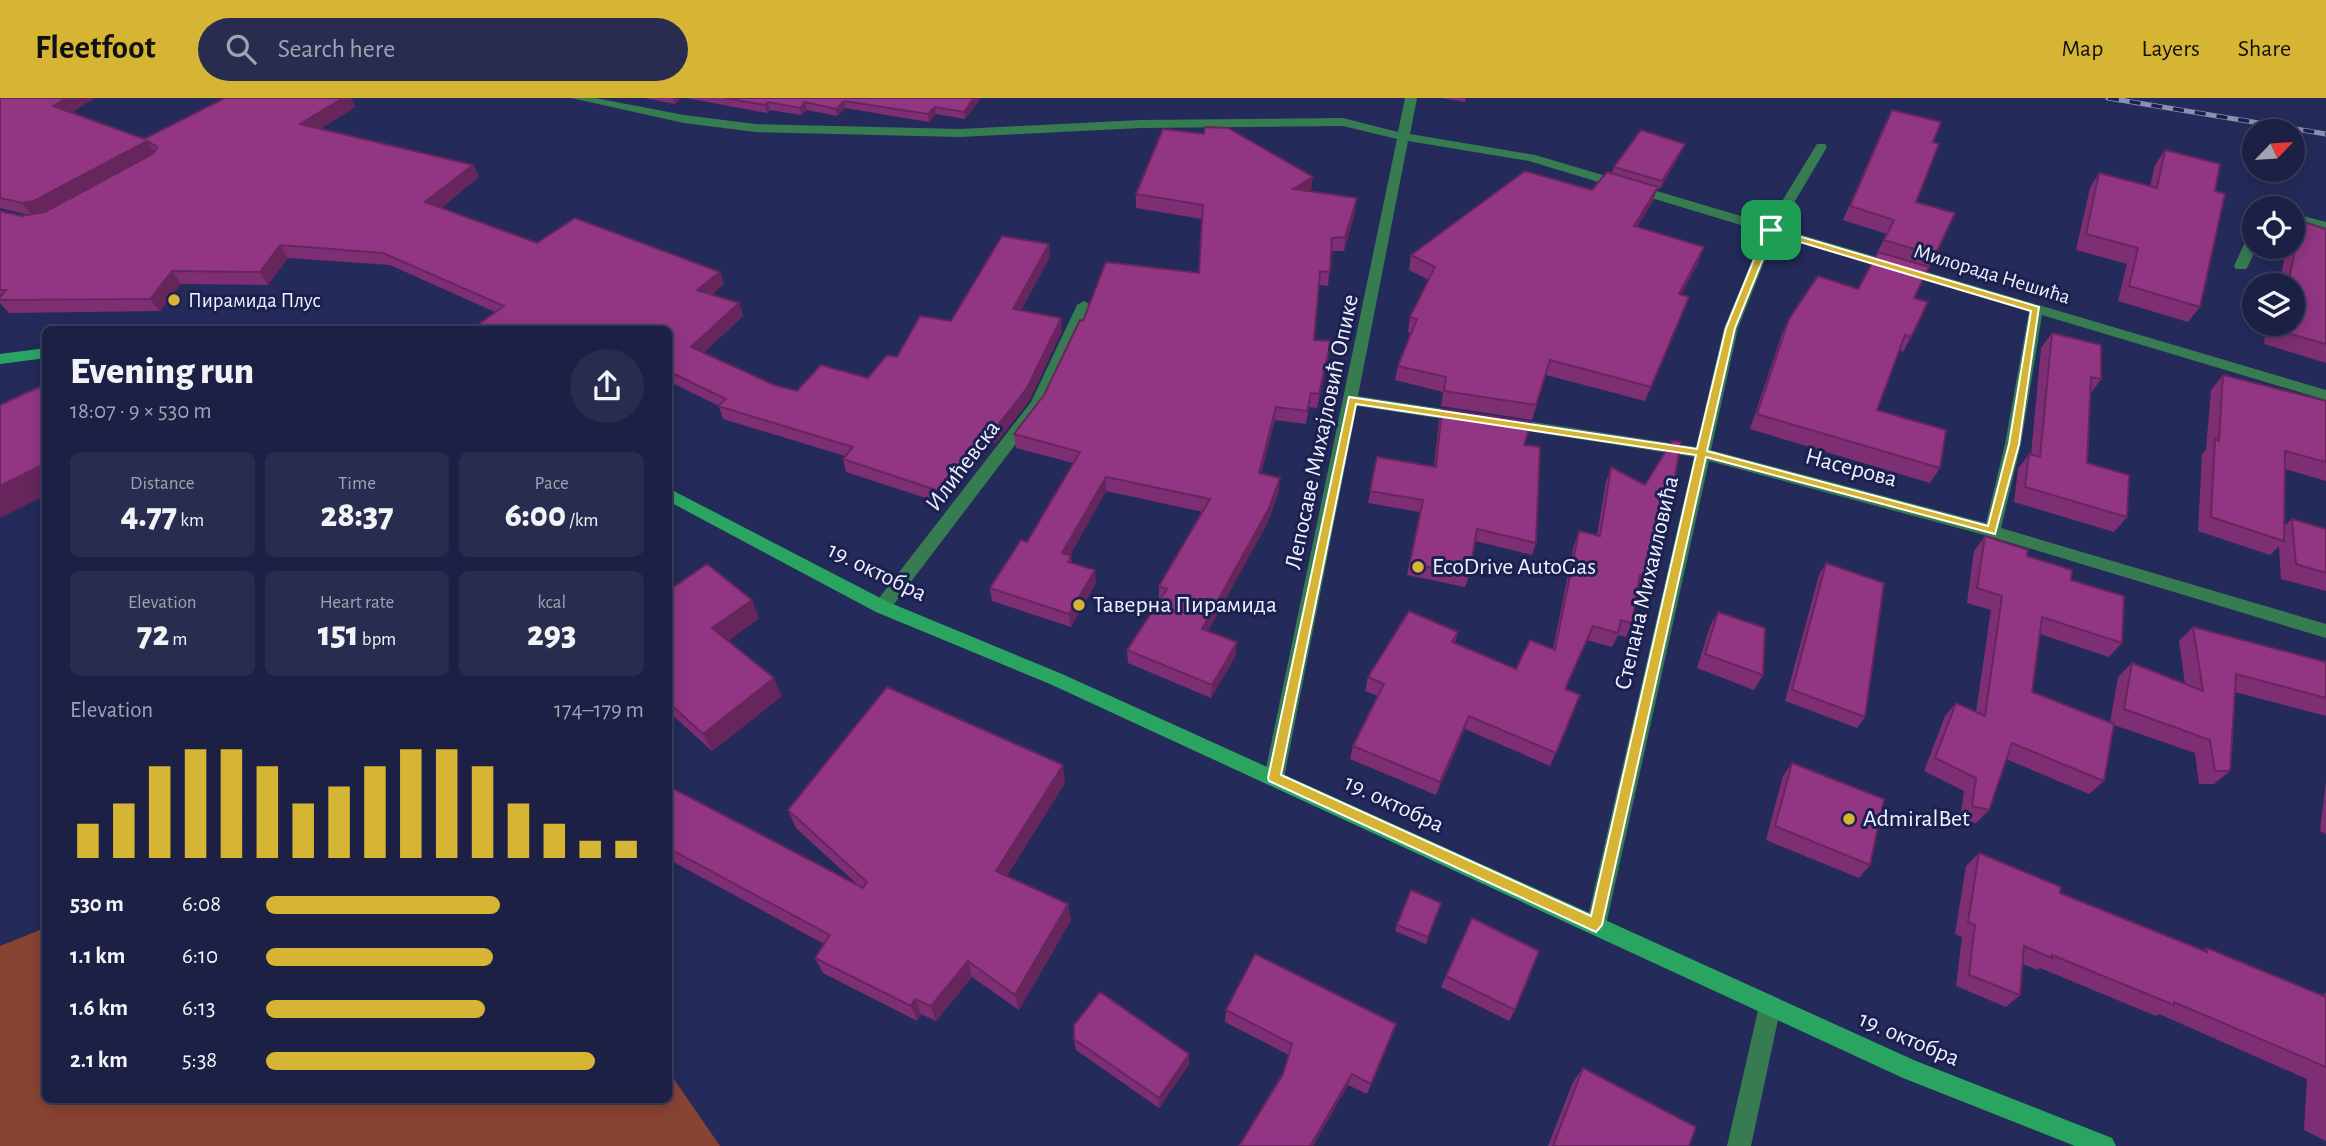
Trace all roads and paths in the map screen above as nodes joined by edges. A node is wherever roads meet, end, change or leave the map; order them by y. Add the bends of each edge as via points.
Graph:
1 (577, 98) edge
2 (1411, 98) edge
3 (1401, 136) junction
4 (1821, 146) dead end
5 (2305, 220) edge
6 (2326, 226) edge
7 (1771, 230) junction
8 (2244, 259) edge
9 (2241, 266) dead end
10 (1084, 304) dead end
11 (2036, 309) junction
12 (42, 354) edge
13 (0, 359) edge
14 (2326, 396) edge
15 (1352, 400) junction
16 (1702, 453) junction
17 (672, 496) edge
18 (1992, 531) junction
19 (882, 607) junction
20 (2326, 631) edge
21 (1274, 778) junction
22 (1596, 925) junction
23 (1770, 1006) junction
24 (1739, 1146) edge
25 (2104, 1146) edge

1 - 3 street, Милорада Нешића via 755,128 960,133 1141,124 1343,122
2 - 3 street, Лепосаве Михајловић Опике
3 - 7 street, Милорада Нешића via 1531,158
3 - 15 street, Лепосаве Михајловић Опике
4 - 7 street, Степана Михаиловића
5 - 6 street
7 - 11 street, Милорада Нешића
7 - 16 street, Степана Михаиловића via 1731,328
8 - 9 street
10 - 19 street, Илићевска via 1038,404
11 - 14 street, Милорада Нешића
11 - 18 street via 2014,444
12 - 13 street
15 - 16 street, Насерова
15 - 21 street, Лепосаве Михајловић Опике
16 - 18 street, Насерова
16 - 22 street, Степана Михаиловића
17 - 19 street, 19. октобра
18 - 20 street, Насерова
19 - 21 street, 19. октобра via 1056,679
21 - 22 street, 19. октобра
22 - 23 street, 19. октобра
23 - 24 street
23 - 25 street, 19. октобра via 1911,1070

